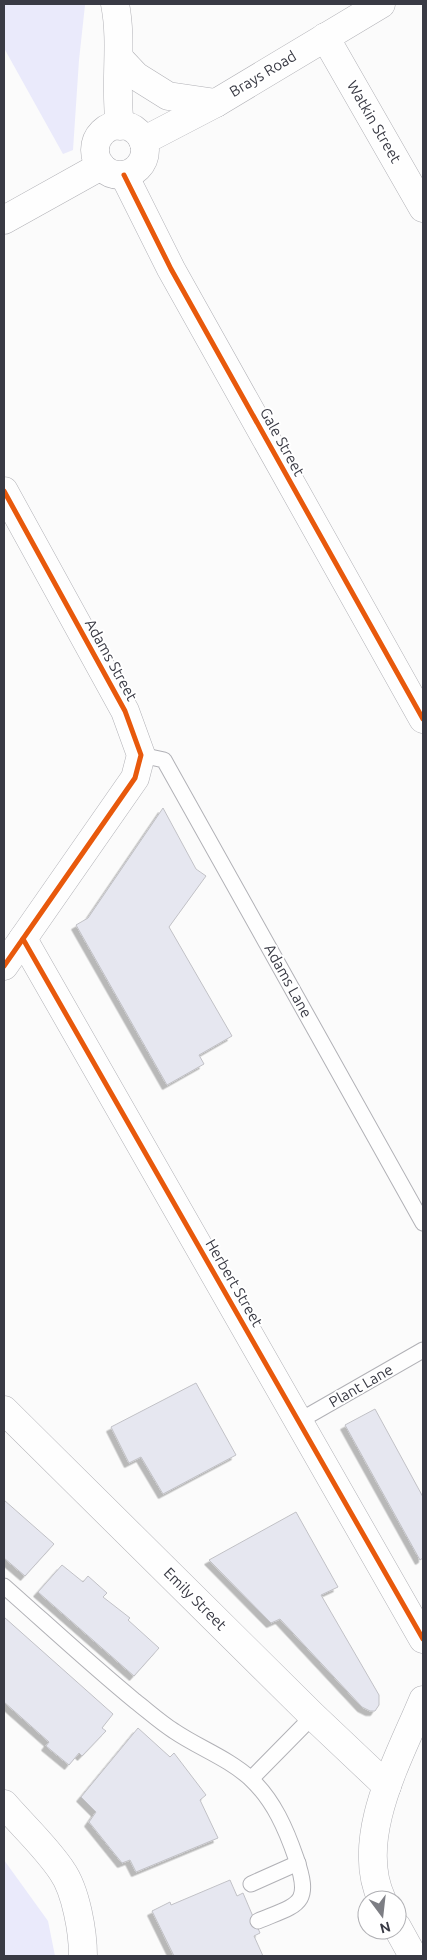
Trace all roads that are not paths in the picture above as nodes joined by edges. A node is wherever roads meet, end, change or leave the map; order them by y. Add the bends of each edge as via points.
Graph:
1 (115, 4) edge
2 (381, 4) edge
3 (325, 37) junction
4 (119, 58) junction
5 (216, 103) junction
6 (120, 126) junction
7 (143, 141) junction
8 (112, 170) junction
9 (423, 208) edge
10 (4, 220) edge
11 (4, 491) edge
12 (423, 719) edge
13 (141, 755) junction
14 (23, 939) junction
15 (4, 966) edge
16 (423, 1223) edge
17 (423, 1350) edge
18 (4, 1410) edge
19 (299, 1421) junction
20 (4, 1586) edge
21 (423, 1639) edge
22 (423, 1700) edge
23 (313, 1716) junction
24 (251, 1779) junction
25 (387, 1786) junction
26 (4, 1804) edge
27 (298, 1863) junction
28 (251, 1884) dead end
29 (379, 1890) edge
30 (258, 1921) dead end
31 (404, 1940) edge
32 (84, 1956) edge
33 (413, 1956) edge

1 - 4 street
2 - 3 street, Brays Road
3 - 5 street, Brays Road
3 - 9 street, Watkin Street
4 - 5 street via 136,76 168,96
4 - 6 street
5 - 7 street, Brays Road
6 - 7 street via 134,130
6 - 8 street via 105,130 95,151
7 - 8 street via 142,163 137,168
8 - 10 street
8 - 12 street, Gale Street via 171,269
11 - 13 street, Adams Street via 125,711
13 - 14 street via 135,778
13 - 16 lane, Adams Lane via 164,760
14 - 15 street
14 - 19 street, Herbert Street
17 - 19 lane, Plant Lane
18 - 23 street, Emily Street
19 - 21 street, Herbert Street
20 - 24 lane via 134,1700 168,1726
22 - 25 street
23 - 24 lane
23 - 25 street, Emily Street
24 - 27 lane via 280,1817
25 - 29 street via 371,1856
26 - 32 street via 63,1872 78,1912
27 - 28 lane
27 - 30 lane via 304,1892 299,1901
31 - 33 street

